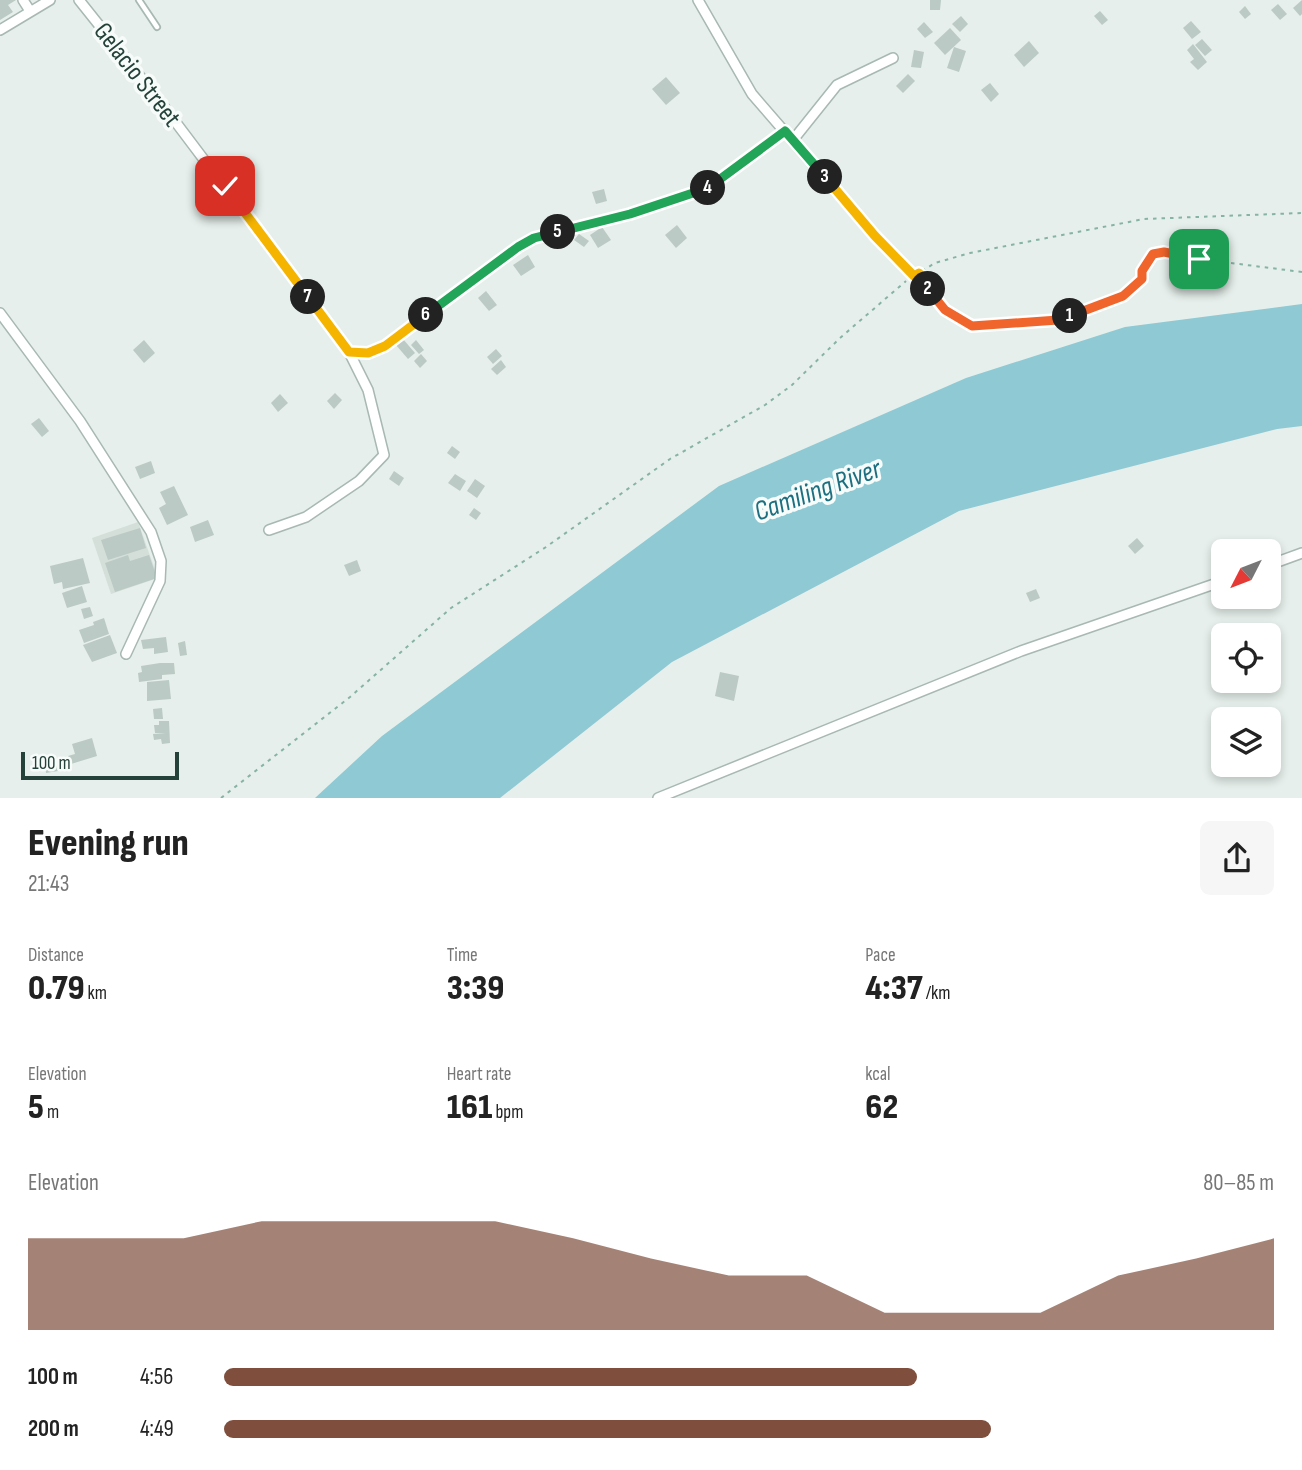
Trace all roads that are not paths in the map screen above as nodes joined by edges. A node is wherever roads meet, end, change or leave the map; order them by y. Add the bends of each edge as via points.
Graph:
1 (23, 0) edge
2 (50, 0) edge
3 (79, 0) edge
4 (139, 0) edge
5 (698, 0) edge
6 (30, 11) junction
7 (157, 27) dead end
8 (0, 30) edge
9 (892, 58) dead end
10 (785, 131) junction
11 (793, 140) junction
12 (914, 276) road end
13 (0, 313) edge
14 (349, 352) junction
15 (269, 530) dead end
16 (1302, 553) edge
17 (1281, 561) edge
18 (1211, 584) edge
19 (126, 654) dead end
20 (658, 798) edge

1 - 6 street
2 - 6 street
3 - 14 street, Gelacio Street
4 - 7 lane
5 - 10 street via 752,94
6 - 8 street
9 - 11 street via 837,85
10 - 11 street
10 - 14 street via 711,187 630,214 534,238 385,346 368,353
11 - 12 street
13 - 19 street via 80,421 151,532 161,561 160,581
14 - 15 street, Gelacio Street via 368,390 384,455 359,481 306,517
16 - 17 street
18 - 20 street via 1021,651

